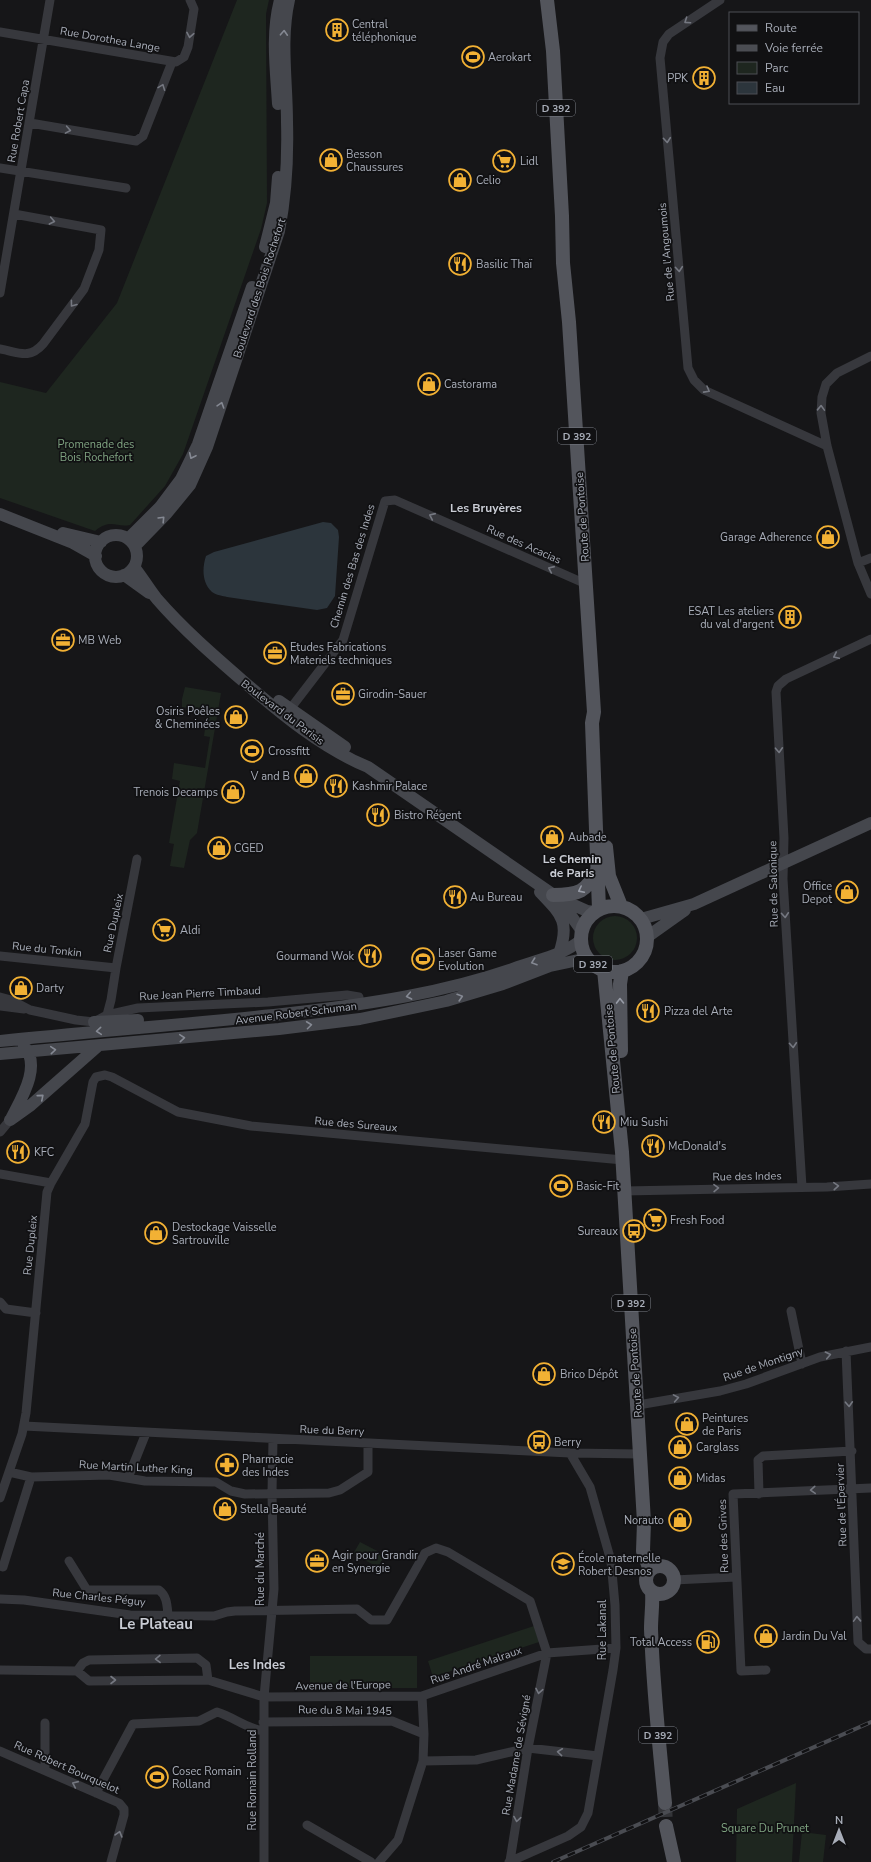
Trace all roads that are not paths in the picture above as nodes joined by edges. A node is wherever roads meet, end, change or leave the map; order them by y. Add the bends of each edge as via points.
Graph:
1 (50, 0) edge
2 (190, 0) edge
3 (280, 0) edge
4 (288, 0) edge
5 (547, 0) edge
6 (720, 0) edge
7 (0, 32) edge
8 (44, 40) junction
9 (172, 62) junction
10 (30, 123) junction
11 (0, 168) edge
12 (22, 171) junction
13 (126, 188) dead end
14 (14, 214) junction
15 (0, 294) edge
16 (0, 349) edge
17 (871, 356) edge
18 (827, 446) junction
19 (385, 500) joint
20 (0, 514) edge
21 (15, 520) junction
22 (101, 542) junction
23 (131, 543) junction
24 (96, 556) junction
25 (871, 558) edge
26 (858, 563) junction
27 (134, 567) junction
28 (124, 575) junction
29 (586, 584) junction
30 (871, 594) edge
31 (157, 598) junction
32 (871, 640) edge
33 (288, 712) junction
34 (594, 712) junction
35 (871, 823) edge
36 (137, 860) dead end
37 (784, 862) junction
38 (598, 868) junction
39 (527, 878) junction
40 (556, 897) junction
41 (694, 904) junction
42 (621, 906) junction
43 (597, 911) junction
44 (641, 919) junction
45 (582, 935) junction
46 (647, 937) junction
47 (559, 954) junction
48 (0, 956) edge
49 (588, 958) junction
50 (116, 968) junction
51 (604, 970) junction
52 (622, 971) junction
53 (0, 997) edge
54 (361, 1001) junction
55 (0, 1006) edge
56 (30, 1010) junction
57 (107, 1015) junction
58 (239, 1019) junction
59 (340, 1021) junction
60 (94, 1022) junction
61 (18, 1039) junction
62 (0, 1040) edge
63 (98, 1046) junction
64 (30, 1052) junction
65 (0, 1054) edge
66 (96, 1077) joint
67 (3, 1128) edge
68 (623, 1156) junction
69 (0, 1174) edge
70 (51, 1183) junction
71 (871, 1184) edge
72 (802, 1186) junction
73 (624, 1191) junction
74 (0, 1302) edge
75 (791, 1311) dead end
76 (36, 1313) junction
77 (871, 1346) edge
78 (846, 1351) junction
79 (802, 1364) junction
80 (638, 1405) junction
81 (24, 1426) junction
82 (146, 1433) junction
83 (273, 1440) junction
84 (368, 1443) junction
85 (852, 1451) junction
86 (570, 1453) junction
87 (640, 1454) junction
88 (9, 1472) junction
89 (31, 1477) junction
90 (128, 1478) junction
91 (2, 1485) edge
92 (852, 1488) junction
93 (871, 1488) edge
94 (272, 1493) junction
95 (759, 1494) junction
96 (0, 1498) edge
97 (69, 1561) dead end
98 (0, 1566) edge
99 (655, 1568) junction
100 (736, 1577) junction
101 (674, 1580) junction
102 (658, 1593) junction
103 (0, 1599) edge
104 (272, 1610) junction
105 (168, 1615) junction
106 (616, 1648) junction
107 (871, 1649) edge
108 (547, 1653) junction
109 (0, 1670) edge
110 (766, 1670) dead end
111 (77, 1671) junction
112 (208, 1680) junction
113 (422, 1696) junction
114 (264, 1698) junction
115 (45, 1723) dead end
116 (263, 1727) junction
117 (424, 1734) junction
118 (528, 1748) junction
119 (0, 1751) edge
120 (598, 1756) junction
121 (423, 1761) junction
122 (45, 1770) junction
123 (96, 1793) junction
124 (664, 1803) tunnel mouth
125 (307, 1825) dead end
126 (111, 1862) edge
127 (264, 1862) edge
128 (371, 1862) edge
129 (379, 1862) edge
130 (509, 1862) edge
131 (667, 1862) edge
132 (674, 1862) edge

1 - 8 street, Rue Robert Capa
2 -> 9 street via 194,9 187,52 182,59
3 -> 23 street, Boulevard des Bois Rochefort via 275,23 279,164 276,204 267,242 194,451 181,479
23 -> 4 street, Boulevard des Bois Rochefort via 167,513 190,485 207,447 279,231 285,199 287,122 284,34
5 - 29 main road, Route de Pontoise / D 392 via 552,44 563,263
6 -> 18 street, Rue de l'Angoumois via 669,34 663,42 660,58 688,368 694,380 704,390
7 - 8 street, Rue Dorothea Lange
8 - 9 street, Rue Dorothea Lange
8 - 10 street, Rue Robert Capa
10 -> 9 street via 136,141 143,136
10 - 12 street, Rue Robert Capa
11 - 12 street
12 - 13 street
12 - 14 street, Rue Robert Capa
14 - 15 street, Rue Robert Capa
14 -> 16 street via 101,230 99,250 84,289 43,344 30,354
18 -> 17 street via 821,414 826,384 837,373
18 - 26 street
29 -> 19 street, Rue des Acacias via 394,500
19 - 33 street, Chemin des Bas des Indes via 343,640
20 - 21 street
21 - 22 street
21 - 24 street via 72,543
22 - 23 street via 114,535
22 - 24 street
23 - 27 street via 137,556
24 - 28 street via 99,567 107,574
25 - 26 street
26 - 30 street
27 - 28 street
27 - 31 street, Boulevard du Parisis
28 - 31 street, Boulevard du Parisis
29 - 34 main road, Route de Pontoise / D 392
31 - 33 street, Boulevard du Parisis via 222,664
32 -> 37 street, Rue de Salonique via 786,679 778,686 776,692
33 - 39 street, Boulevard du Parisis via 319,740 368,767
34 - 38 main road, Route de Pontoise / D 392 via 592,723
34 - 42 main road, Route de Pontoise / D 392 via 597,722 607,863
35 - 37 street
36 - 50 street, Rue Dupleix
37 - 41 street
37 -> 72 street, Rue de Salonique
38 -> 40 main road via 588,886 580,892
38 - 43 main road, Route de Pontoise / D 392
39 - 40 street, Boulevard du Parisis
39 - 47 street via 560,913 565,929
40 - 43 street, Boulevard du Parisis via 587,911
40 - 45 street, Boulevard du Parisis
41 - 44 street
41 - 46 street
42 - 43 main road via 606,907
42 - 44 main road
43 - 45 main road via 589,917
44 - 46 main road
45 - 47 street, Avenue Robert Schuman via 570,950
45 - 49 main road, D 392
46 - 52 main road, D 392 via 643,956
47 -> 54 street, Avenue Robert Schuman via 443,990
48 - 50 street, Rue du Tonkin
49 - 51 main road, D 392
59 -> 49 street, Avenue Robert Schuman via 446,1001 503,984 550,966
50 - 57 street, Rue Dupleix
51 - 52 main road, D 392
51 - 68 main road, Route de Pontoise / D 392
68 -> 52 main road, Route de Pontoise / D 392 via 620,984
53 - 56 street
54 - 57 street, Rue Jean Pierre Timbaud via 348,995 268,1002 138,1008
54 - 58 street, Avenue Robert Schuman
54 - 59 street via 356,1014
55 - 56 street
56 - 60 street
57 - 60 street, Rue Jean Pierre Timbaud
58 - 60 street via 184,1018
58 -> 61 street, Avenue Robert Schuman
63 -> 59 street, Avenue Robert Schuman
61 - 62 street, Avenue Robert Schuman
61 - 64 street
64 -> 63 street, Avenue Robert Schuman
67 -> 63 street
64 - 65 street, Avenue Robert Schuman
64 - 67 street via 28,1081
66 - 68 street, Rue des Sureaux via 112,1077 178,1112 251,1126
66 - 70 street, Rue Dupleix via 85,1124
68 - 73 main road, Route de Pontoise / D 392
69 - 70 street
70 - 76 street, Rue Dupleix via 47,1192
72 -> 71 street, Rue des Indes
73 -> 72 street, Rue des Indes
73 - 80 main road, Route de Pontoise / D 392
74 - 76 street via 6,1308
75 - 79 street
76 - 81 street, Rue Dupleix
77 - 78 street, Rue de Montigny
79 -> 78 street, Rue de Montigny
78 -> 85 street, Rue de l'Épervier
80 -> 79 street, Rue de Montigny via 720,1391
80 - 87 main road, Route de Pontoise / D 392
81 - 82 street, Rue du Berry
81 - 88 street, Rue Dupleix
82 - 83 street, Rue du Berry
82 - 90 street
83 - 84 street, Rue du Berry
83 - 94 street, Rue du Marché
84 - 86 street, Rue du Berry
84 - 94 street via 368,1472 340,1490 329,1493
85 - 92 street, Rue de l'Épervier
85 - 95 street via 763,1456 758,1460
86 - 87 street, Rue du Berry
86 - 106 street, Rue Lakanal via 590,1486 611,1561
87 - 99 main road, Route de Pontoise / D 392 via 643,1551
88 - 89 street, Rue Martin Luther King
88 - 91 street, Rue Dupleix
89 - 90 street, Rue Martin Luther King via 109,1475
89 - 98 street via 3,1567
90 - 94 street, Rue Martin Luther King via 144,1481 216,1482 232,1491
91 - 96 street, Rue Dupleix
92 - 93 street, Rue des Grives
92 -> 95 street, Rue des Grives
107 -> 92 street, Rue de l'Épervier via 866,1649 858,1642
94 - 104 street, Rue du Marché
95 - 100 street, Rue des Grives via 732,1494
97 - 105 street via 88,1590 159,1590 166,1599
99 - 101 main road via 669,1570
99 - 102 main road via 646,1576 646,1582 648,1588
100 - 101 street
100 - 110 street, Rue des Grives via 741,1671
101 - 102 main road via 670,1591
102 - 124 main road, D 392 via 653,1603 651,1627
103 - 105 street, Rue Charles Péguy via 130,1615
104 - 105 street, Rue Charles Péguy via 227,1612 219,1616
104 - 108 street, Rue Charles Péguy via 357,1609 371,1620 387,1620 425,1553 436,1548 448,1552 530,1601
104 - 114 street, Rue du Marché
106 - 108 street, Rue André Malraux
106 - 120 street, Rue Lakanal
108 - 113 street, Rue André Malraux
108 -> 118 street, Rue Madame de Sévigné
109 - 111 street
111 -> 112 street via 89,1681
112 -> 111 street via 206,1665 197,1658 89,1660
112 - 114 street, Avenue de l'Europe
113 - 114 street, Avenue de l'Europe
113 - 117 street, Rue André Malraux
114 - 116 street, Rue Romain Rolland
115 - 122 street
116 - 117 street, Rue du 8 Mai 1945 via 392,1721
116 - 123 street, Rue du 8 Mai 1945 via 251,1729 216,1712 199,1721 133,1724
116 - 127 street, Rue Romain Rolland
117 - 121 street, Rue André Malraux
120 -> 118 street
118 - 121 street via 476,1760
118 -> 130 street, Rue Madame de Sévigné
119 - 122 street, Rue Robert Bourquelot
120 - 130 street, Rue Lakanal via 588,1813 581,1827 568,1836
121 - 129 street, Rue André Malraux via 398,1840
123 -> 122 street, Rue Robert Bourquelot
126 -> 123 street, Rue Robert Bourquelot via 124,1815 119,1803
125 - 128 street
131 - 132 main road via 666,1826

